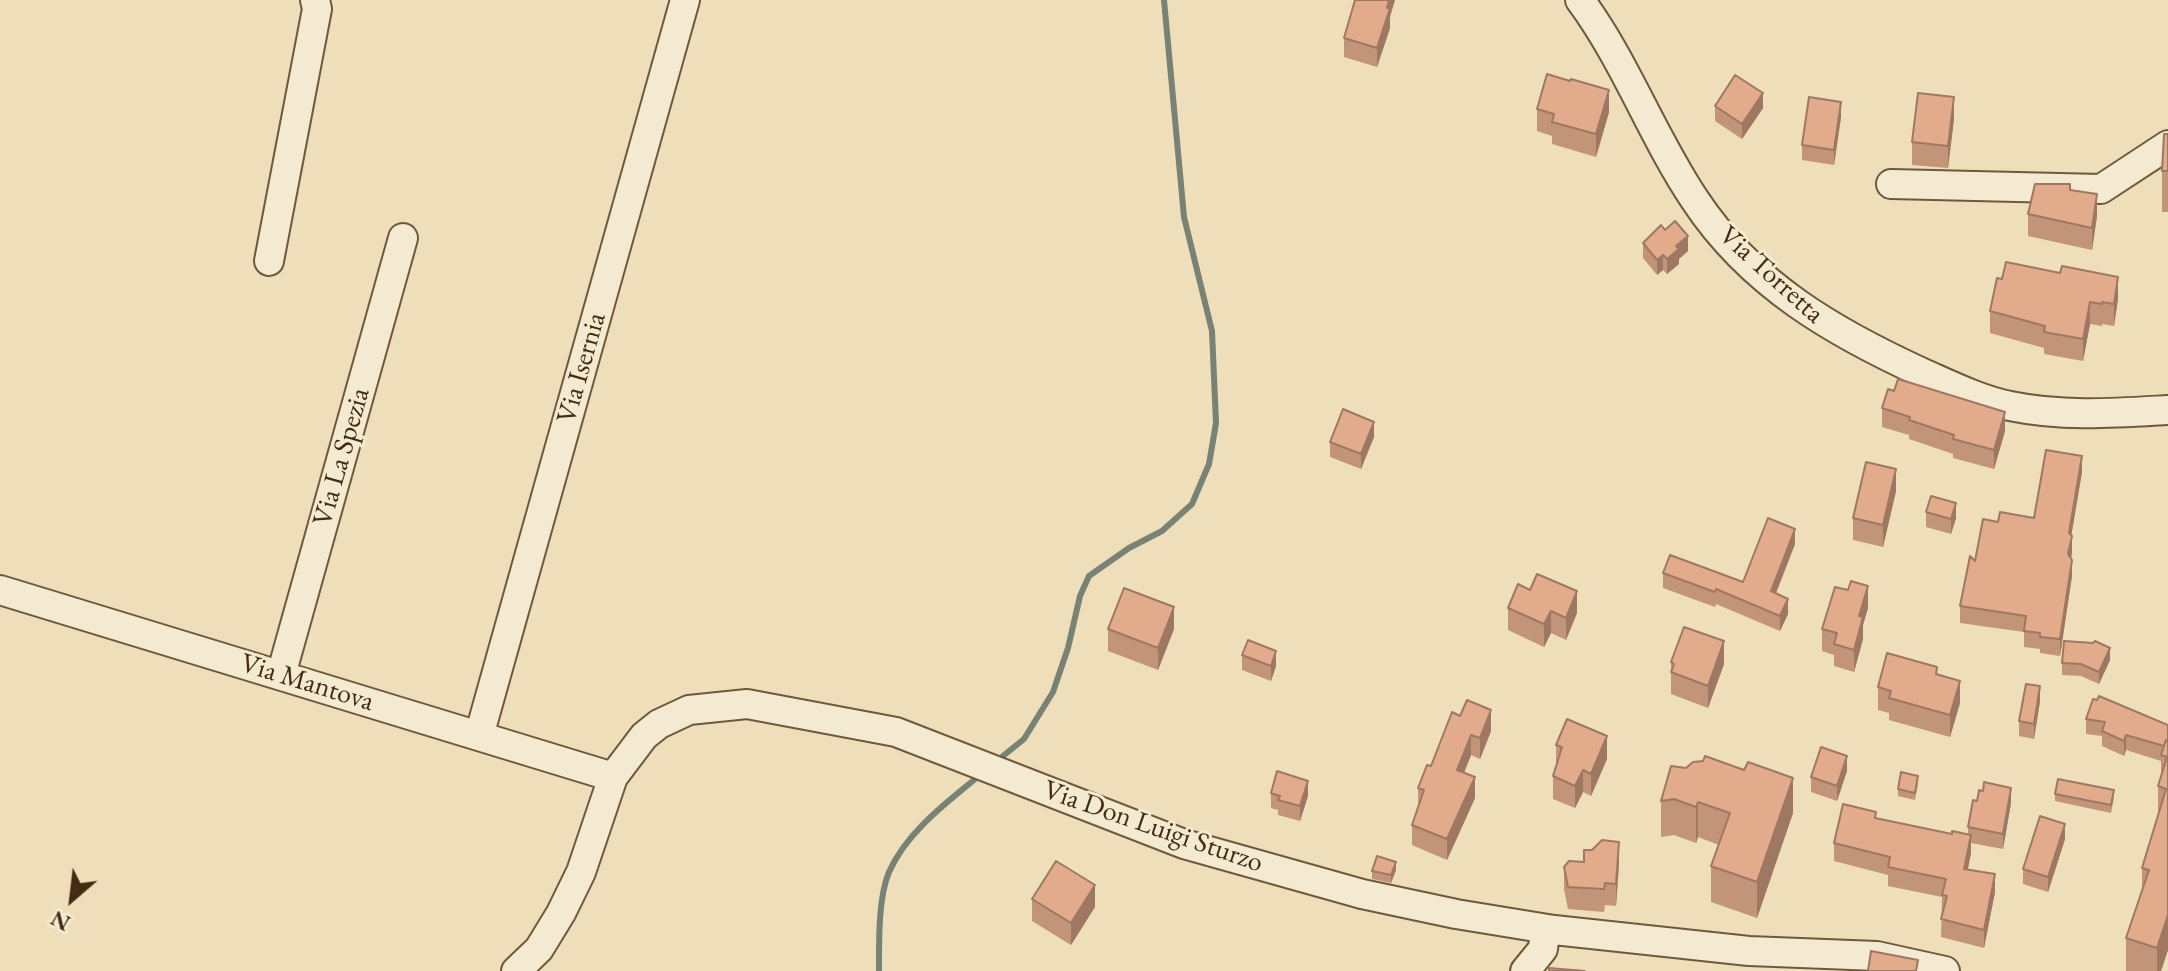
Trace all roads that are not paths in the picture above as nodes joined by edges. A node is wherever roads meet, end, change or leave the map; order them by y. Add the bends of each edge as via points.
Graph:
1 (315, 0) edge
2 (685, 0) edge
3 (1580, 0) edge
4 (2168, 145) edge
5 (1891, 184) dead end
6 (403, 238) dead end
7 (269, 261) dead end
8 (2168, 410) edge
9 (0, 590) edge
10 (281, 675) junction
11 (479, 736) junction
12 (613, 777) junction
13 (1545, 929) junction
14 (1744, 961) edge
15 (516, 971) edge
16 (1525, 971) edge
17 (1945, 971) edge

1 - 7 street
2 - 11 street, Via Isernia
3 - 8 street, Via Torretta via 1602,30 1697,203 1731,244 1797,305 1870,349 2008,406 2083,414
4 - 5 street via 2101,189
6 - 10 street, Via La Spezia
9 - 10 street, Via Mantova
10 - 11 street, Via Mantova
11 - 12 street, Via Mantova
12 - 13 street, Via Don Luigi Sturzo via 659,724 689,710 747,704 896,732 1184,844 1362,894
12 - 15 street, Via Don Luigi Sturzo via 581,872 539,949
13 - 14 street, Via Don Luigi Sturzo
13 - 16 street via 1543,949
14 - 17 street, Via Don Luigi Sturzo via 1877,956

